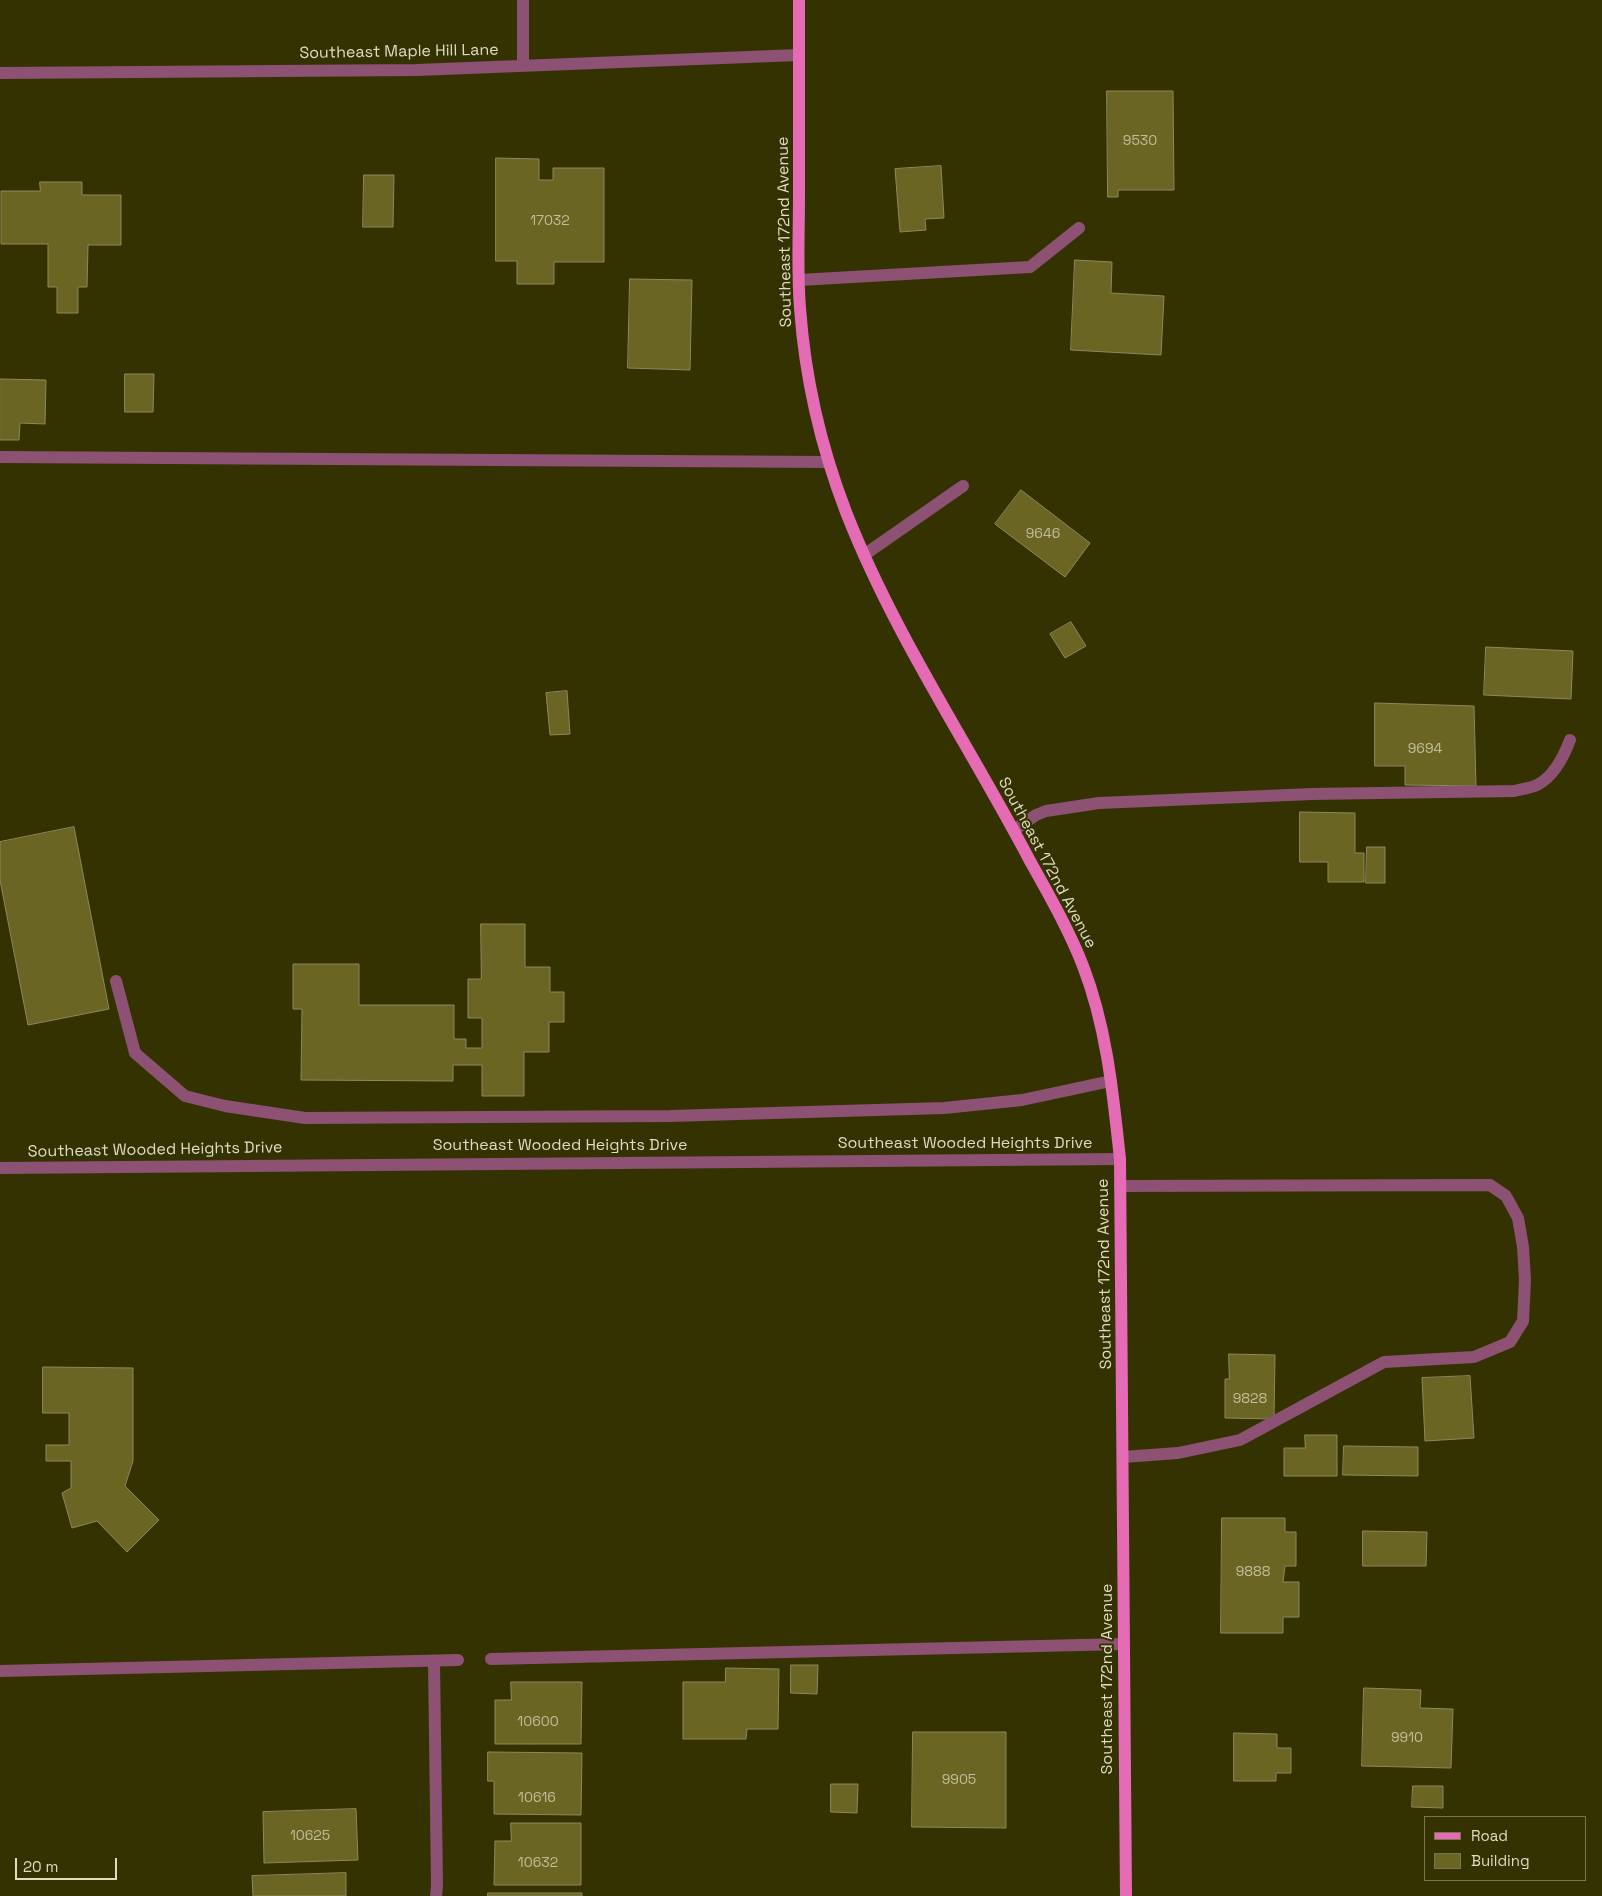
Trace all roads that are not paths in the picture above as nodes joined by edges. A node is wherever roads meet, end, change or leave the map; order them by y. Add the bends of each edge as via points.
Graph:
1 (523, 0) edge
2 (799, 0) edge
3 (799, 55) junction
4 (523, 66) junction
5 (0, 74) edge
6 (1080, 228) dead end
7 (799, 280) junction
8 (0, 457) edge
9 (829, 462) junction
10 (963, 486) dead end
11 (864, 555) junction
12 (1570, 740) dead end
13 (1014, 830) junction
14 (116, 982) dead end
15 (1111, 1081) junction
16 (1120, 1159) junction
17 (0, 1168) edge
18 (1120, 1186) junction
19 (1123, 1457) junction
20 (1124, 1644) junction
21 (491, 1659) dead end
22 (458, 1660) dead end
23 (434, 1661) junction
24 (0, 1671) edge
25 (436, 1896) edge
26 (1126, 1896) edge

1 - 4 street
2 - 3 main road, Southeast 172nd Avenue
3 - 4 street, Southeast Maple Hill Lane
3 - 7 main road, Southeast 172nd Avenue
4 - 5 street, Southeast Maple Hill Lane
6 - 7 street via 1030,267
7 - 9 main road, Southeast 172nd Avenue via 812,399
8 - 9 street
9 - 11 main road, Southeast 172nd Avenue
10 - 11 street
11 - 13 main road, Southeast 172nd Avenue via 906,639
12 - 13 street via 1551,773 1538,784 1514,791 1302,794 1099,803 1046,811
13 - 15 main road, Southeast 172nd Avenue via 1083,967 1102,1029
14 - 15 street via 135,1054 185,1096 225,1106 305,1118 670,1116 944,1108 1022,1100
15 - 16 main road, Southeast 172nd Avenue
16 - 17 street, Southeast Wooded Heights Drive
16 - 18 main road, Southeast 172nd Avenue
18 - 19 main road, Southeast 172nd Avenue
18 - 19 street via 1490,1185 1506,1196 1518,1218 1525,1280 1522,1321 1510,1342 1474,1357 1384,1362 1240,1440 1178,1453
19 - 20 main road, Southeast 172nd Avenue
20 - 21 street
20 - 26 main road, Southeast 172nd Avenue
22 - 23 street
23 - 24 street
23 - 25 street

